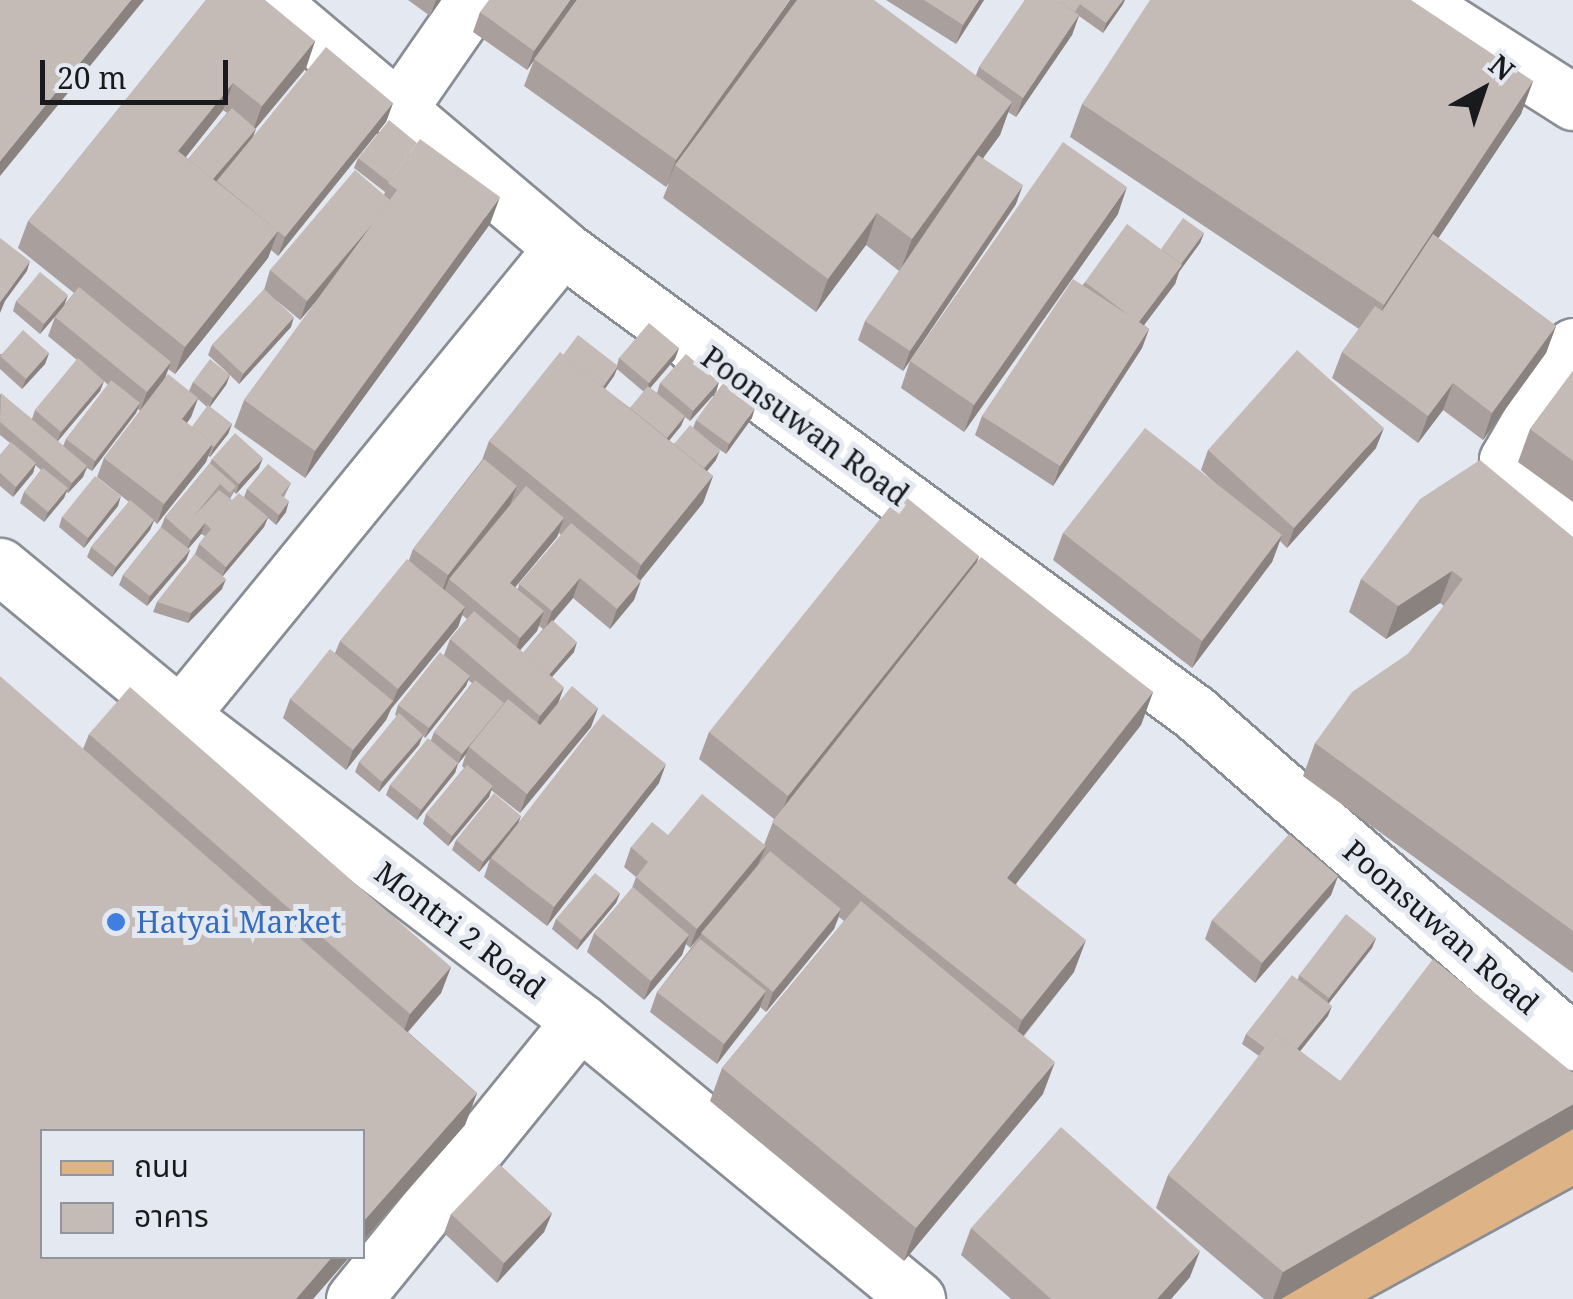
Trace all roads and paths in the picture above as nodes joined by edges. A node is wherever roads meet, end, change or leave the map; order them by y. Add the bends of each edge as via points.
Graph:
1 (268, 0) edge
2 (474, 0) edge
3 (1413, 0) edge
4 (1573, 102) edge
5 (397, 111) junction
6 (562, 248) junction
7 (1573, 346) edge
8 (1573, 522) edge
9 (0, 566) edge
10 (180, 716) junction
11 (580, 1022) junction
12 (1573, 1042) edge
13 (1573, 1154) edge
14 (354, 1299) edge
15 (916, 1299) edge
16 (1308, 1299) edge

1 - 5 street, Poonsuwan Road
2 - 5 street
3 - 4 street
5 - 6 street, Poonsuwan Road
6 - 10 street
6 - 12 street, Poonsuwan Road via 1194,712
7 - 8 street via 1507,460
9 - 10 street, Montri 2 Road
10 - 11 street, Montri 2 Road
11 - 14 street
11 - 15 street, Montri 2 Road
13 - 16 main road

